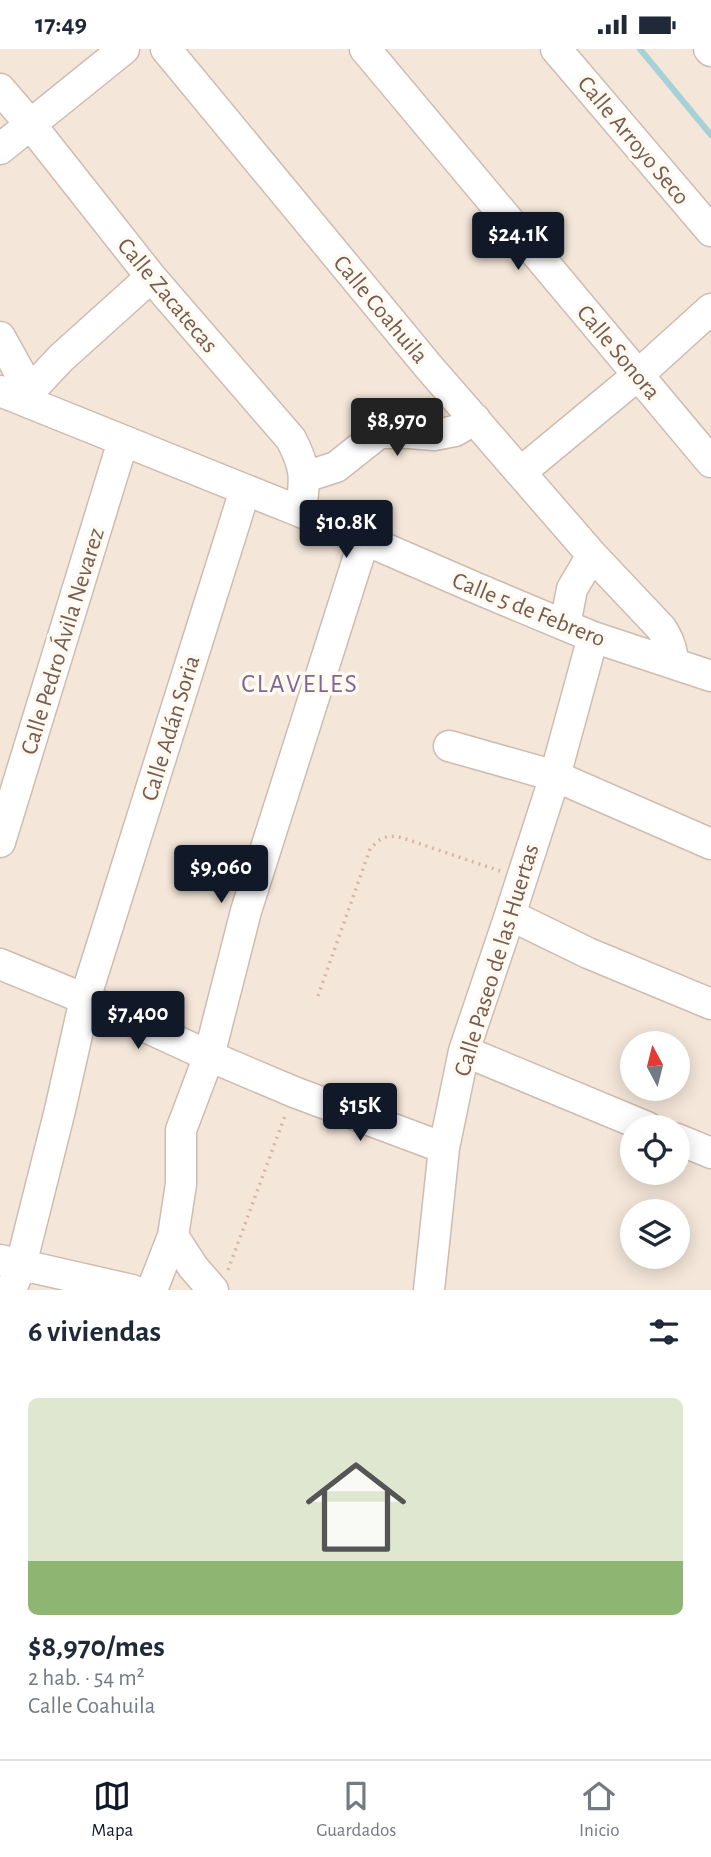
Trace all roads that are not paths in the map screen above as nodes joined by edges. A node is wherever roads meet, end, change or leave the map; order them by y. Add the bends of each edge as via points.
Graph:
1 (124, 49) edge
2 (166, 49) edge
3 (365, 49) edge
4 (556, 49) edge
5 (0, 89) edge
6 (31, 125) junction
7 (0, 149) edge
8 (711, 231) edge
9 (150, 277) junction
10 (711, 309) edge
11 (0, 337) edge
12 (638, 375) junction
13 (12, 396) edge
14 (475, 419) junction
15 (123, 441) junction
16 (711, 461) edge
17 (522, 472) junction
18 (305, 477) junction
19 (245, 490) junction
20 (301, 512) junction
21 (364, 540) junction
22 (592, 555) junction
23 (565, 625) junction
24 (593, 636) junction
25 (673, 663) junction
26 (711, 675) edge
27 (449, 746) dead end
28 (555, 776) junction
29 (0, 842) edge
30 (711, 844) edge
31 (510, 915) junction
32 (0, 964) edge
33 (85, 999) junction
34 (711, 1004) edge
35 (464, 1051) junction
36 (209, 1056) junction
37 (620, 1116) edge
38 (690, 1144) edge
39 (444, 1148) junction
40 (711, 1153) edge
41 (173, 1236) junction
42 (11, 1272) edge
43 (219, 1284) edge
44 (132, 1290) edge
45 (152, 1290) edge
46 (429, 1290) edge

1 - 6 street
2 - 14 street, Calle Coahuila
3 - 12 street, Calle Sonora
4 - 8 street, Calle Arroyo Seco
5 - 6 street, Calle Zacatecas
6 - 7 street
6 - 9 street, Calle Zacatecas
9 - 13 street
9 - 18 street, Calle Zacatecas via 291,439
10 - 12 street
11 - 13 street
12 - 16 street, Calle Sonora
12 - 17 street
13 - 15 street, Calle 5 de Febrero
14 - 17 street, Calle Coahuila
14 - 18 street via 455,431 434,435 379,433 335,467
15 - 19 street, Calle 5 de Febrero
15 - 29 street, Calle Pedro Ávila Nevarez
17 - 22 street, Calle Coahuila
18 - 20 street, Calle Zacatecas
19 - 20 street, Calle 5 de Febrero
19 - 33 street, Calle Adán Soria
20 - 21 street, Calle 5 de Febrero
21 - 23 street, Calle 5 de Febrero
21 - 36 street via 246,911
22 - 23 street via 572,589
22 - 25 street, Calle Coahuila via 661,628 669,639
23 - 24 street, Calle 5 de Febrero
24 - 25 street, Calle 5 de Febrero
24 - 28 street, Calle Paseo de las Huertas
25 - 26 street, Calle 5 de Febrero
27 - 28 street
28 - 30 street
28 - 31 street, Calle Paseo de las Huertas
31 - 34 street
31 - 35 street, Calle Paseo de las Huertas
32 - 33 street
33 - 36 street
33 - 42 street, Calle Adán Soria via 60,1110
35 - 37 street
35 - 39 street, Calle Paseo de las Huertas
36 - 39 street
36 - 41 street via 181,1131 181,1184
38 - 40 street
39 - 46 street, Calle Paseo de las Huertas
41 - 43 street via 193,1267
41 - 45 street
42 - 44 street

